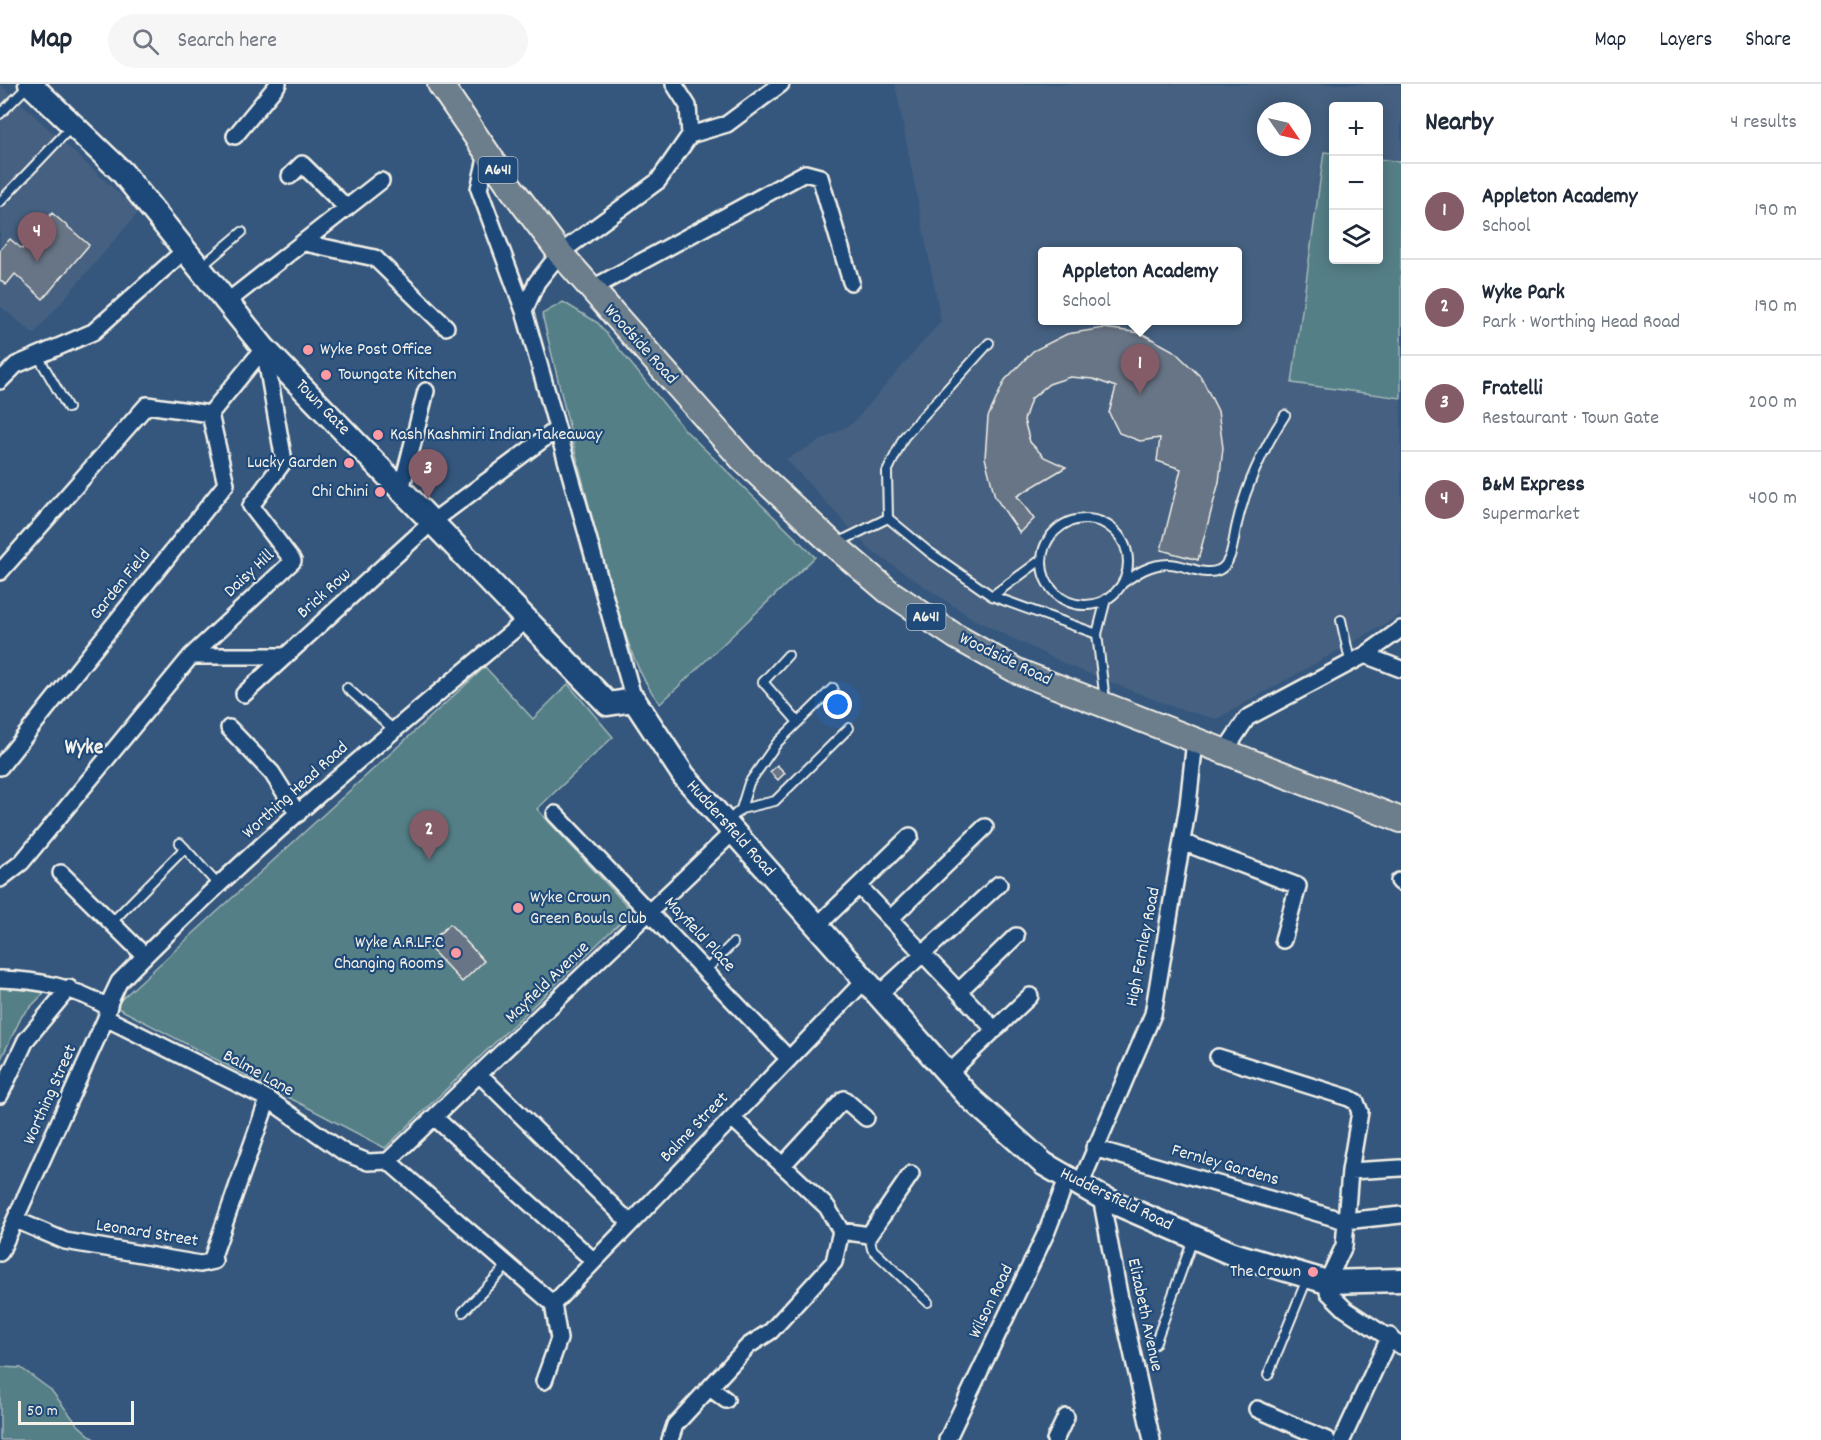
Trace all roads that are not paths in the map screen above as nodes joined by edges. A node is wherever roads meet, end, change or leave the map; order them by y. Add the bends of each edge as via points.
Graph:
1 (30, 84) edge
2 (278, 84) edge
3 (440, 84) edge
4 (674, 84) edge
5 (781, 84) edge
6 (0, 114) edge
7 (73, 124) junction
8 (690, 135) junction
9 (235, 136) dead end
10 (487, 154) junction
11 (290, 176) dead end
12 (381, 181) dead end
13 (0, 202) edge
14 (347, 208) junction
15 (242, 232) dead end
16 (305, 243) junction
17 (184, 250) junction
18 (560, 253) junction
19 (199, 269) junction
20 (851, 282) dead end
21 (591, 289) junction
22 (227, 302) junction
23 (524, 311) junction
24 (446, 327) dead end
25 (989, 343) dead end
26 (264, 348) junction
27 (38, 356) junction
28 (0, 381) edge
29 (426, 391) dead end
30 (68, 408) dead end
31 (210, 414) junction
32 (1285, 415) dead end
33 (557, 429) junction
34 (401, 490) junction
35 (888, 518) junction
36 (432, 522) junction
37 (834, 545) junction
38 (1042, 559) junction
39 (0, 572) edge
40 (1123, 583) junction
41 (992, 596) junction
42 (1106, 599) junction
43 (526, 620) junction
44 (1341, 620) dead end
45 (1401, 630) edge
46 (1097, 634) junction
47 (788, 655) dead end
48 (1365, 655) junction
49 (191, 656) junction
50 (286, 656) junction
51 (1350, 661) junction
52 (1401, 669) edge
53 (347, 688) dead end
54 (833, 688) dead end
55 (244, 694) dead end
56 (634, 700) junction
57 (1106, 705) junction
58 (797, 722) junction
59 (229, 728) dead end
60 (849, 728) dead end
61 (394, 730) junction
62 (1194, 740) junction
63 (1225, 751) junction
64 (0, 766) edge
65 (298, 814) junction
66 (555, 814) dead end
67 (1401, 820) edge
68 (733, 822) junction
69 (984, 827) dead end
70 (910, 836) dead end
71 (1182, 842) junction
72 (61, 873) dead end
73 (0, 879) edge
74 (999, 884) dead end
75 (220, 886) junction
76 (859, 886) junction
77 (650, 912) junction
78 (890, 919) junction
79 (111, 923) junction
80 (817, 927) junction
81 (1016, 936) dead end
82 (1283, 940) dead end
83 (733, 943) dead end
84 (923, 954) junction
85 (145, 956) junction
86 (706, 970) junction
87 (0, 979) edge
88 (69, 988) junction
89 (871, 988) junction
90 (959, 991) junction
91 (1030, 996) dead end
92 (107, 1012) junction
93 (995, 1030) junction
94 (1218, 1057) dead end
95 (789, 1059) junction
96 (479, 1074) junction
97 (948, 1074) junction
98 (0, 1095) edge
99 (268, 1099) junction
100 (434, 1117) junction
101 (732, 1118) junction
102 (866, 1118) dead end
103 (1094, 1148) junction
104 (388, 1161) junction
105 (784, 1164) junction
106 (1401, 1168) edge
107 (1350, 1171) junction
108 (911, 1173) dead end
109 (1073, 1182) junction
110 (1101, 1197) junction
111 (1401, 1215) edge
112 (16, 1220) junction
113 (1346, 1221) junction
114 (630, 1224) junction
115 (841, 1231) junction
116 (869, 1235) junction
117 (1194, 1237) junction
118 (0, 1253) edge
119 (594, 1261) junction
120 (508, 1264) junction
121 (1317, 1280) junction
122 (1401, 1280) edge
123 (928, 1302) dead end
124 (553, 1304) junction
125 (463, 1312) dead end
126 (1396, 1341) edge
127 (1155, 1344) dead end
128 (1268, 1375) dead end
129 (544, 1381) dead end
130 (710, 1388) junction
131 (726, 1400) dead end
132 (1257, 1409) dead end
133 (1066, 1417) dead end
134 (670, 1440) edge
135 (947, 1440) edge
136 (1055, 1440) edge
137 (1152, 1440) edge
138 (1327, 1440) edge
139 (1342, 1440) edge

1 - 6 lane
1 - 7 main road, Town Gate
2 - 9 street
3 - 10 main road, A641
4 - 8 street via 688,106
5 - 8 street via 727,124
7 - 13 lane
7 - 17 main road, Town Gate via 122,172
8 - 18 street via 658,181
10 - 18 main road, A641
10 - 23 street, Huddersfield Road via 479,189
11 - 14 street via 302,164
12 - 14 street
14 - 16 street
15 - 19 lane
16 - 22 street
16 - 24 street via 375,258
17 - 19 main road, Town Gate
17 - 27 street via 93,332
18 - 21 main road, Woodside Road / A641
18 - 23 street via 537,282
19 - 22 main road, Town Gate
20 - 21 street via 820,177 805,173
21 - 37 main road, Woodside Road / A641 via 742,459
22 - 26 main road, Town Gate
23 - 33 street, Huddersfield Road
25 - 35 lane via 904,437 887,472
26 - 31 street
26 - 34 main road, Town Gate
26 - 49 street, Daisy Hill via 284,461 251,506 293,561
27 - 28 street via 16,365
27 - 30 lane
29 - 34 street
31 - 39 street via 147,405
31 - 64 street, Garden Field via 226,484
32 - 40 lane via 1263,448 1243,498 1227,563 1218,570 1201,571 1170,564 1144,568
33 - 36 street, Brick Row
33 - 56 street, Huddersfield Road
34 - 36 main road, Town Gate
35 - 37 lane
35 - 41 lane
36 - 43 main road, Town Gate
36 - 50 street, Brick Row
37 - 57 main road, Woodside Road / A641 via 888,591 986,655
38 - 40 lane via 1049,537 1059,526 1087,518 1101,522 1114,529 1123,541 1127,570
38 - 41 lane
38 - 42 lane via 1045,578 1063,599 1089,605
40 - 42 lane
41 - 46 lane
42 - 46 lane
43 - 56 main road, Town Gate via 608,704
43 - 61 street, Worthing Head Road
44 - 51 lane
45 - 48 street
46 - 57 lane
47 - 58 lane via 763,682
48 - 51 street
48 - 52 street
49 - 50 street
49 - 73 street via 22,862
50 - 55 street, Brick Row
51 - 63 street via 1246,718
53 - 61 lane
54 - 58 lane
56 - 68 main road, Huddersfield Road via 684,776
57 - 62 main road, Woodside Road / A641
58 - 68 lane via 758,768
59 - 65 street via 273,773
60 - 68 lane via 775,801
61 - 65 street, Worthing Head Road
62 - 63 main road, Woodside Road / A641
62 - 71 street, High Fernley Road
63 - 67 main road, Woodside Road / A641
65 - 75 street, Worthing Head Road
66 - 77 street, Mayfield Place
68 - 77 street, Mayfield Avenue
68 - 80 main road, Huddersfield Road
69 - 78 street
70 - 76 street
71 - 82 street via 1298,886
71 - 103 street, High Fernley Road via 1153,1014
72 - 79 street
74 - 84 street, Balme Street
75 - 79 lane via 182,845
75 - 85 street, Worthing Head Road
76 - 78 street
76 - 80 street
77 - 86 street, Mayfield Place
77 - 96 street, Mayfield Avenue
78 - 84 street
79 - 85 street
80 - 89 main road, Huddersfield Road
81 - 90 street
83 - 86 lane
84 - 89 street, Balme Street
84 - 90 street
85 - 92 street, Worthing Head Road via 119,982
86 - 95 street, Mayfield Place
87 - 88 street
88 - 92 street
88 - 98 street via 26,1040
89 - 95 street, Balme Street
89 - 97 main road, Huddersfield Road
90 - 93 street
91 - 93 street
92 - 99 street, Balme Lane
92 - 112 street, Worthing Street
93 - 97 street
94 - 107 street via 1356,1102 1360,1112
95 - 101 street, Balme Street
96 - 100 street, Mayfield Avenue
96 - 114 street
97 - 109 main road, Huddersfield Road via 1044,1164
99 - 104 street, Balme Lane via 345,1153 368,1162
99 - 112 street, Leonard Street via 214,1261 200,1264 65,1241
100 - 104 street, Mayfield Avenue
100 - 119 street
101 - 105 street
101 - 114 street, Balme Street
102 - 105 street via 844,1099
103 - 109 street, High Fernley Road
103 - 113 street, Fernley Gardens
104 - 120 street
105 - 115 street via 827,1207
106 - 107 street
107 - 113 street
108 - 116 street
109 - 110 main road, Huddersfield Road
109 - 135 street, Wilson Road
110 - 117 main road, Huddersfield Road
110 - 137 street, Elizabeth Avenue
111 - 113 street
112 - 118 street, Worthing Street
113 - 121 street via 1344,1246
114 - 119 street, Balme Street
115 - 116 street
115 - 130 street via 834,1262 771,1331 748,1346
116 - 123 lane via 872,1249
117 - 121 main road, Huddersfield Road via 1233,1254
117 - 127 lane
119 - 124 street, Balme Street
120 - 124 street
120 - 125 lane
121 - 122 main road, Huddersfield Road
121 - 126 street via 1339,1304
121 - 128 lane
124 - 129 street via 559,1339
126 - 139 street
130 - 131 street
130 - 134 street via 675,1425
132 - 138 street
133 - 136 street

